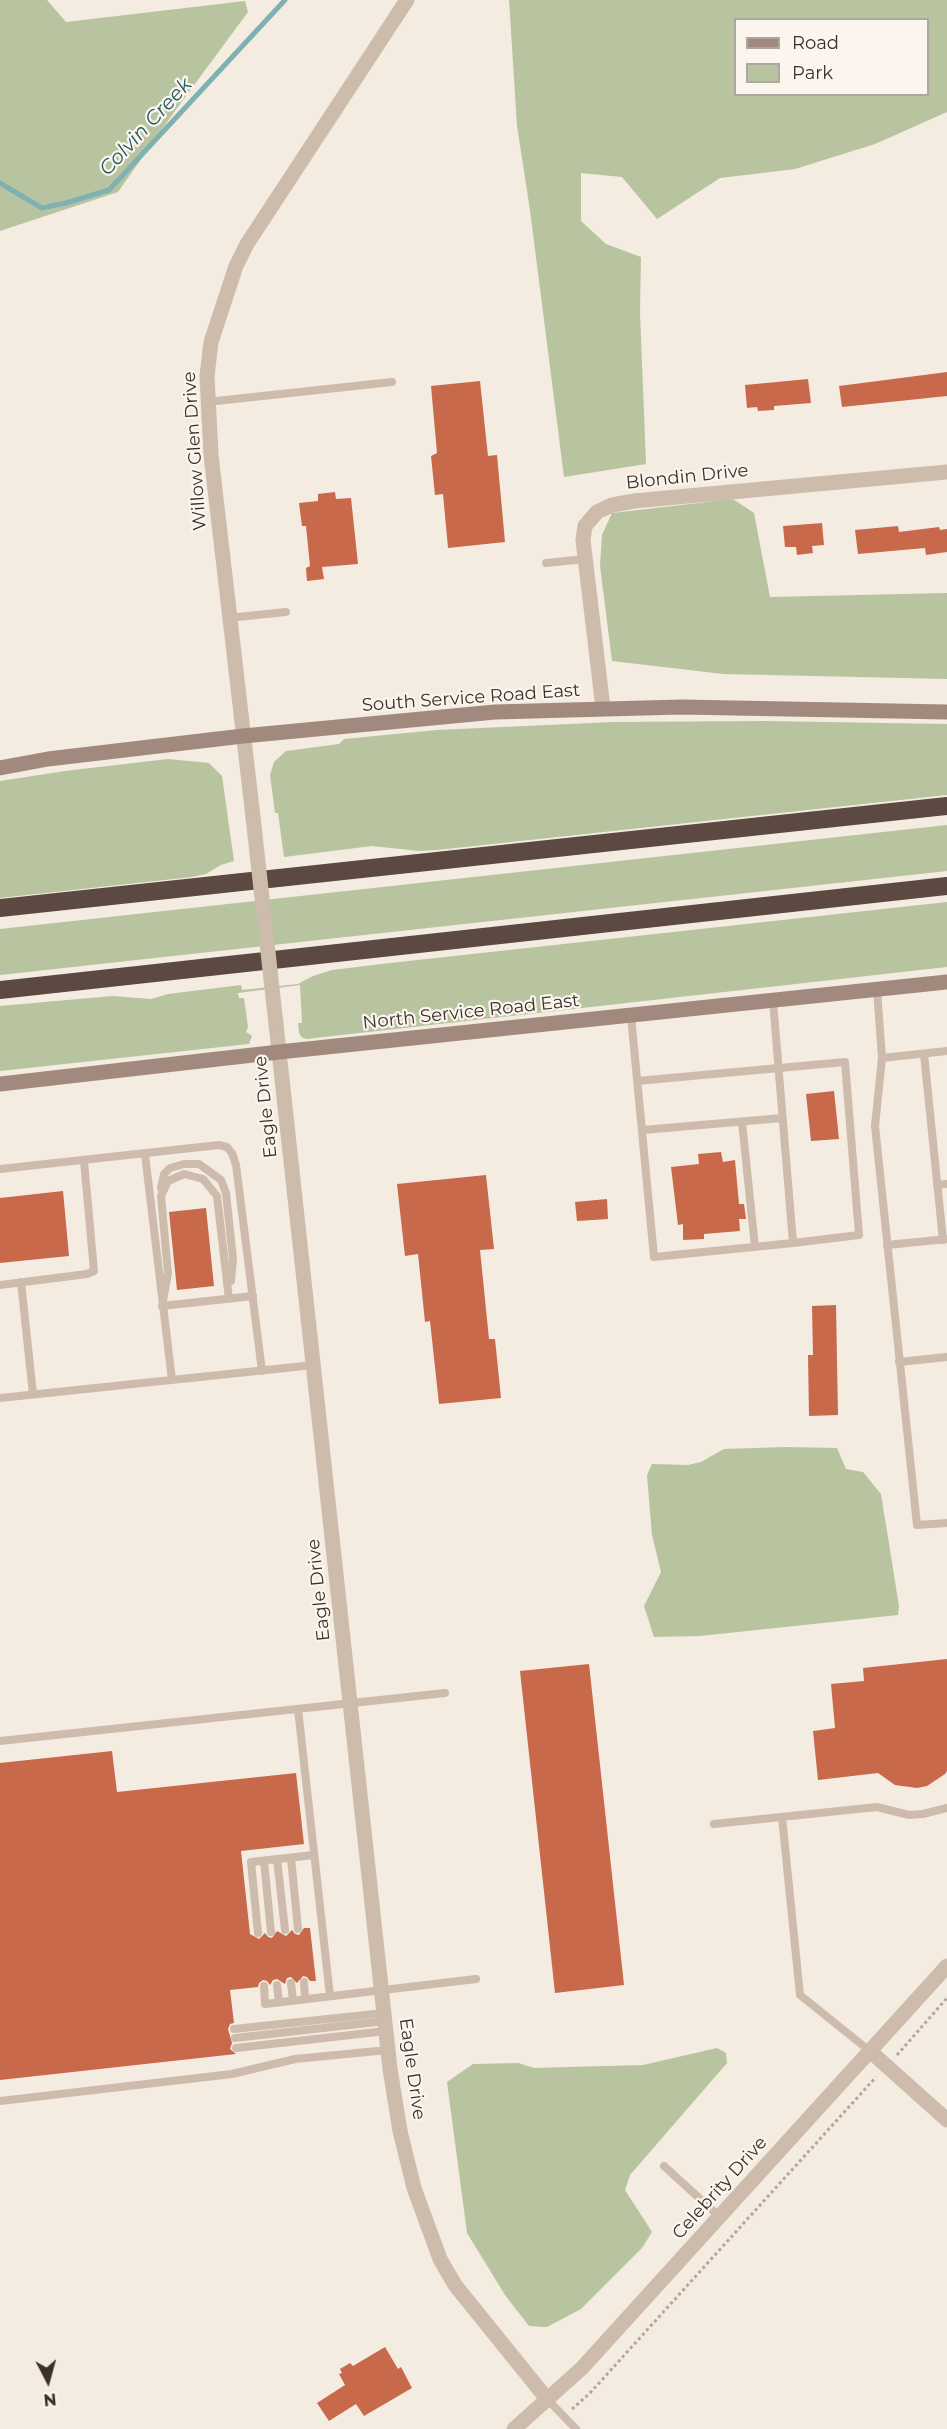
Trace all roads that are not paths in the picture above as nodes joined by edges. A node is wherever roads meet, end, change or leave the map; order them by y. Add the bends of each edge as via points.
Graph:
1 (407, 0) edge
2 (392, 382) dead end
3 (207, 402) junction
4 (947, 472) edge
5 (585, 559) junction
6 (546, 562) dead end
7 (286, 612) dead end
8 (228, 618) junction
9 (603, 708) junction
10 (947, 712) edge
11 (243, 736) junction
12 (0, 768) edge
13 (947, 806) edge
14 (947, 886) edge
15 (0, 908) edge
16 (947, 982) edge
17 (0, 990) edge
18 (877, 990) junction
19 (773, 1001) junction
20 (631, 1016) junction
21 (947, 1051) edge
22 (279, 1052) junction
23 (924, 1054) junction
24 (882, 1058) junction
25 (778, 1068) junction
26 (637, 1081) junction
27 (0, 1084) edge
28 (782, 1118) junction
29 (742, 1122) junction
30 (643, 1130) junction
31 (145, 1154) junction
32 (84, 1161) junction
33 (0, 1169) edge
34 (947, 1184) edge
35 (937, 1185) junction
36 (947, 1191) edge
37 (945, 1239) edge
38 (793, 1244) junction
39 (887, 1245) junction
40 (755, 1247) junction
41 (21, 1282) junction
42 (0, 1284) edge
43 (253, 1296) junction
44 (229, 1299) junction
45 (162, 1306) junction
46 (947, 1357) edge
47 (899, 1362) junction
48 (314, 1365) junction
49 (261, 1371) junction
50 (172, 1380) junction
51 (33, 1395) junction
52 (0, 1398) edge
53 (947, 1523) edge
54 (446, 1694) dead end
55 (351, 1704) junction
56 (298, 1709) junction
57 (0, 1741) edge
58 (947, 1808) edge
59 (782, 1817) junction
60 (714, 1824) dead end
61 (314, 1855) junction
62 (291, 1858) junction
63 (277, 1859) junction
64 (264, 1861) junction
65 (298, 1929) dead end
66 (285, 1930) dead end
67 (271, 1932) dead end
68 (258, 1933) dead end
69 (947, 1966) edge
70 (476, 1979) dead end
71 (304, 1982) dead end
72 (291, 1983) dead end
73 (277, 1985) dead end
74 (264, 1986) dead end
75 (382, 1990) junction
76 (330, 1996) junction
77 (305, 1999) junction
78 (292, 2001) junction
79 (279, 2002) junction
80 (385, 2022) junction
81 (235, 2034) dead end
82 (237, 2048) dead end
83 (388, 2050) junction
84 (871, 2052) junction
85 (0, 2101) edge
86 (947, 2120) edge
87 (664, 2166) dead end
88 (720, 2217) junction
89 (547, 2399) junction
90 (514, 2429) edge
91 (576, 2429) edge

1 - 3 street, Willow Glen Drive via 261,221 236,266 211,342
2 - 3 lane
3 - 8 street, Willow Glen Drive
4 - 5 street, Blondin Drive via 612,505 597,512 585,526
5 - 6 lane
5 - 9 street, Blondin Drive
7 - 8 lane
8 - 11 street, Willow Glen Drive
9 - 10 main road, South Service Road East
9 - 11 main road, South Service Road East via 495,712
11 - 12 main road, South Service Road East
11 - 22 street, Eagle Drive, bridge
13 - 15 highway
14 - 17 highway
16 - 18 main road, North Service Road East
18 - 19 main road, North Service Road East
18 - 24 lane
19 - 20 main road, North Service Road East
19 - 25 lane
20 - 22 main road, North Service Road East
20 - 26 lane
21 - 23 lane
22 - 27 main road, North Service Road East
22 - 48 street, Eagle Drive
23 - 24 lane
23 - 35 lane
24 - 39 lane via 875,1126
25 - 26 lane
25 - 28 lane
25 - 38 lane via 845,1062 859,1235
26 - 30 lane
28 - 29 lane
28 - 38 lane
29 - 30 lane
29 - 40 lane
30 - 40 lane via 654,1257
31 - 32 lane
31 - 43 lane via 219,1145 232,1153
31 - 45 lane
32 - 33 lane
32 - 41 lane via 94,1272
34 - 35 lane
35 - 36 lane
35 - 37 lane
37 - 39 lane
38 - 40 lane
39 - 47 lane
41 - 42 lane
41 - 51 lane
43 - 44 lane
43 - 49 lane
44 - 45 lane
44 - 45 lane via 217,1196 203,1179 184,1174 168,1181 161,1196 168,1273
45 - 50 lane
46 - 47 lane
47 - 53 lane via 917,1525
48 - 49 lane
48 - 55 street, Eagle Drive
49 - 50 lane
50 - 51 lane
51 - 52 lane
54 - 55 lane
55 - 56 lane
55 - 75 street, Eagle Drive
56 - 57 lane
56 - 61 lane
58 - 59 lane via 909,1815 877,1807
59 - 60 lane
59 - 84 lane via 800,1995
61 - 62 lane
61 - 76 lane
62 - 63 lane
62 - 65 lane
63 - 64 lane
63 - 66 lane
64 - 67 lane
64 - 68 lane via 251,1862
69 - 84 street, Celebrity Drive
70 - 75 lane
71 - 77 lane
72 - 78 lane
73 - 79 lane
74 - 79 lane via 266,2004
75 - 76 lane
75 - 80 street, Eagle Drive
76 - 77 lane
77 - 78 lane
78 - 79 lane
80 - 81 lane
80 - 82 lane
80 - 83 street, Eagle Drive
83 - 85 lane via 295,2059 232,2074
83 - 89 street, Eagle Drive via 400,2131 414,2188 440,2259 454,2285
84 - 86 street
84 - 88 street, Celebrity Drive
87 - 88 lane
88 - 89 street, Celebrity Drive via 582,2368
89 - 90 street, Celebrity Drive
89 - 91 lane

